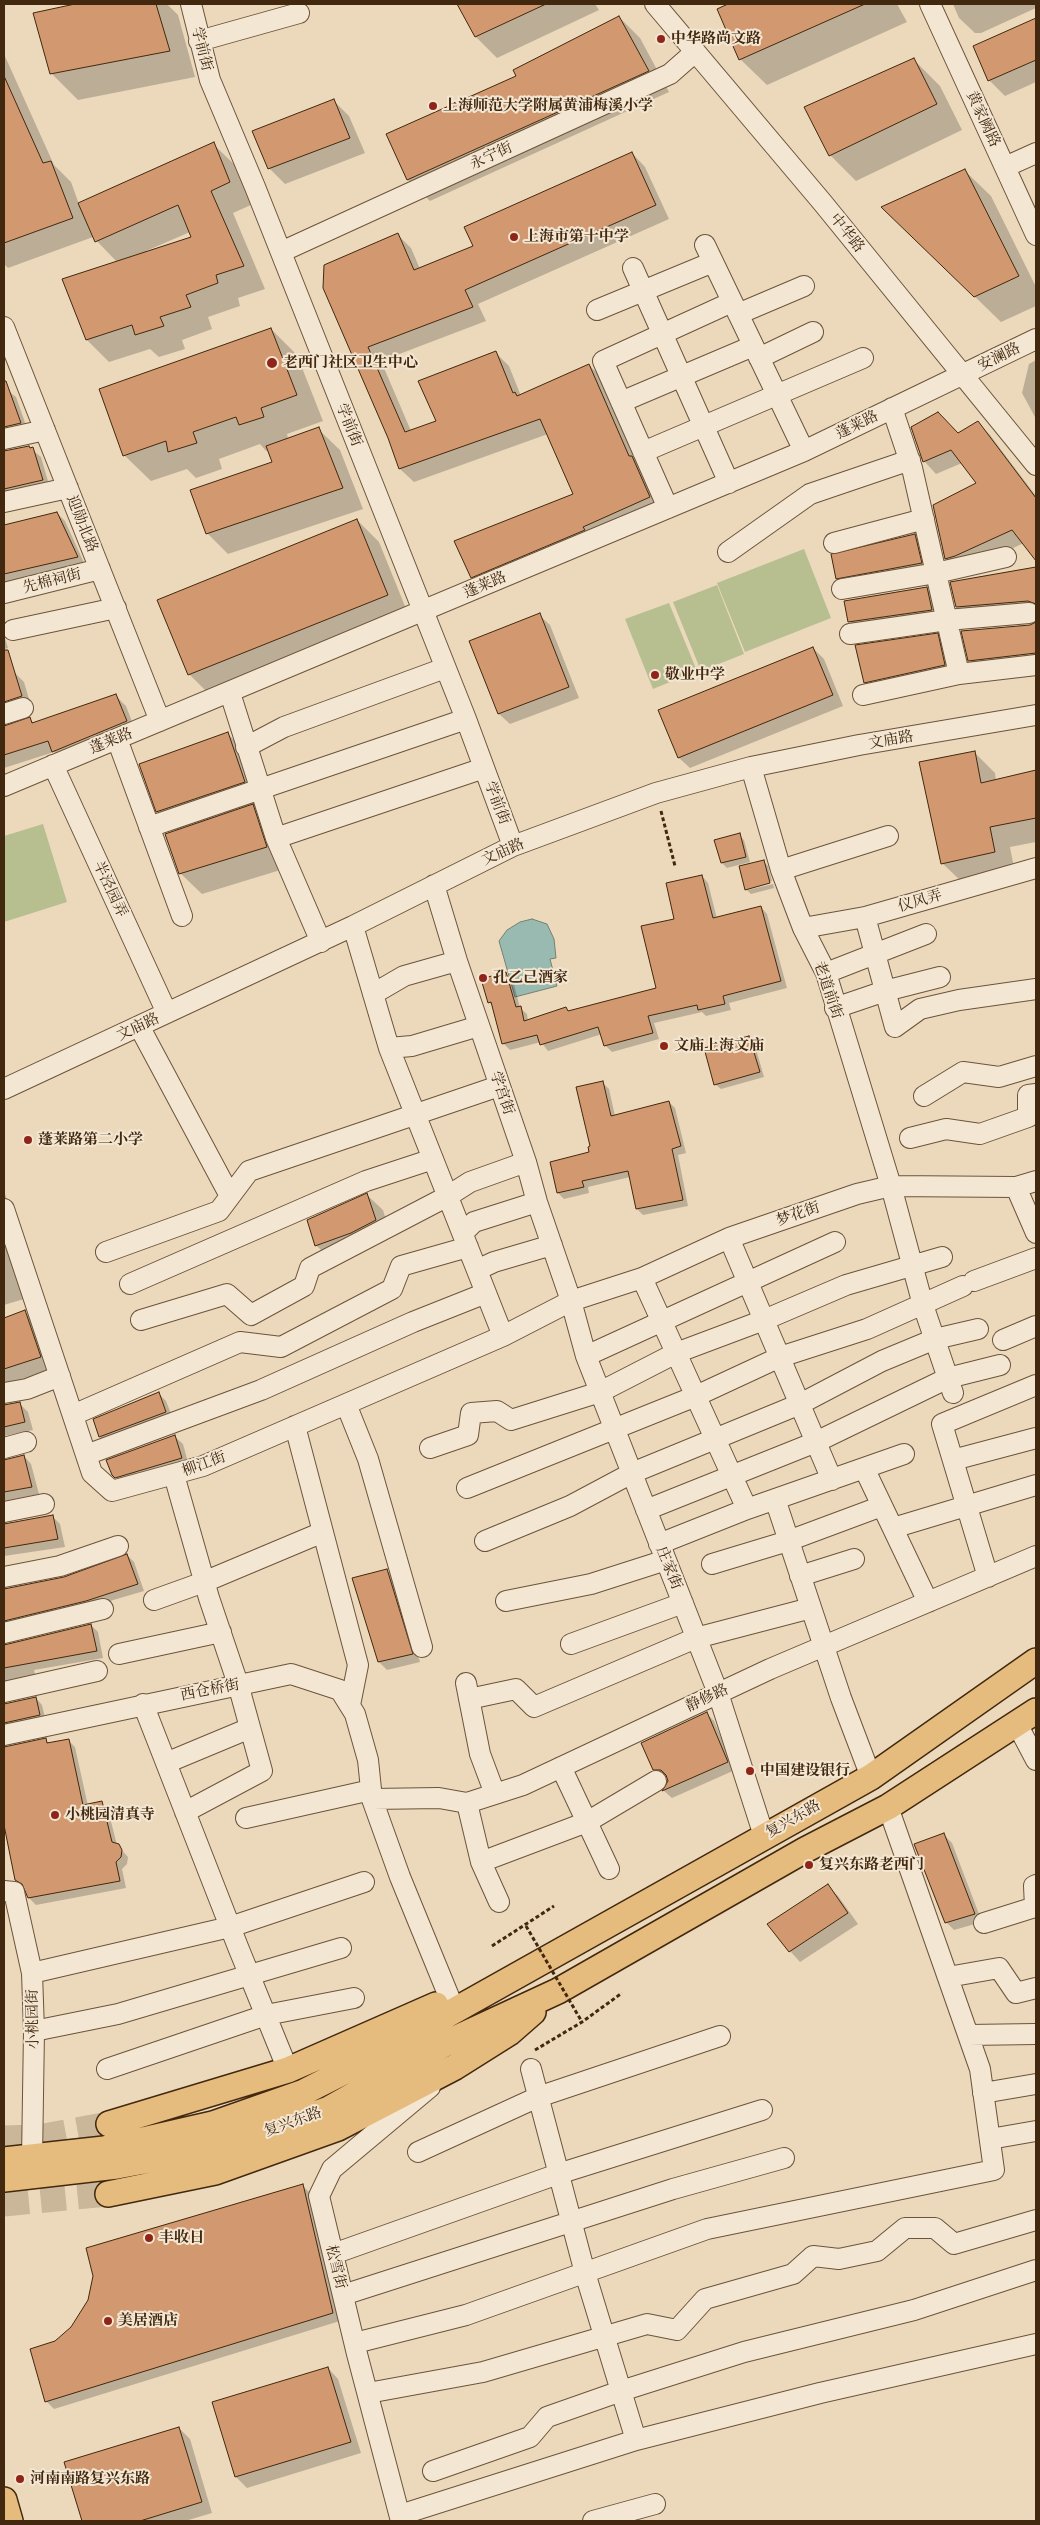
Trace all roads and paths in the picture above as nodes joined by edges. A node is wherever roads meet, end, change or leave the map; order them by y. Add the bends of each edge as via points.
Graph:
1 (191, 4) edge
2 (654, 4) edge
3 (930, 4) edge
4 (299, 13) dead end
5 (199, 41) junction
6 (695, 52) junction
7 (1036, 153) edge
8 (1005, 167) junction
9 (1036, 235) edge
10 (281, 252) junction
11 (634, 268) dead end
12 (804, 286) dead end
13 (644, 291) junction
14 (735, 308) junction
15 (598, 310) dead end
16 (4, 328) edge
17 (813, 332) dead end
18 (662, 334) junction
19 (1036, 339) edge
20 (756, 352) junction
21 (863, 358) dead end
22 (13, 374) edge
23 (963, 375) junction
24 (682, 377) junction
25 (777, 395) junction
26 (621, 402) junction
27 (892, 408) junction
28 (704, 426) junction
29 (45, 430) junction
30 (4, 439) edge
31 (804, 451) junction
32 (643, 452) junction
33 (910, 460) junction
34 (1036, 465) edge
35 (729, 483) junction
36 (68, 488) junction
37 (4, 502) edge
38 (668, 508) junction
39 (924, 519) junction
40 (834, 543) dead end
41 (728, 552) dead end
42 (1006, 557) dead end
43 (100, 569) junction
44 (936, 572) junction
45 (842, 589) dead end
46 (4, 593) edge
47 (116, 608) junction
48 (423, 612) junction
49 (1029, 614) dead end
50 (947, 620) junction
51 (13, 630) dead end
52 (850, 634) dead end
53 (1036, 665) edge
54 (445, 668) junction
55 (959, 674) junction
56 (230, 693) junction
57 (863, 695) dead end
58 (1036, 715) edge
59 (466, 719) junction
60 (160, 721) junction
61 (117, 739) junction
62 (246, 747) junction
63 (53, 765) junction
64 (751, 767) junction
65 (484, 768) junction
66 (4, 786) edge
67 (261, 789) junction
68 (656, 793) junction
69 (149, 827) junction
70 (888, 836) dead end
71 (276, 838) junction
72 (513, 846) junction
73 (675, 866) dead end
74 (1036, 868) edge
75 (781, 870) junction
76 (434, 885) junction
77 (182, 916) dead end
78 (865, 917) junction
79 (353, 926) junction
80 (803, 928) junction
81 (926, 934) dead end
82 (320, 942) junction
83 (875, 953) junction
84 (457, 961) junction
85 (826, 973) junction
86 (940, 977) dead end
87 (1036, 990) edge
88 (886, 991) junction
89 (373, 994) junction
90 (835, 1008) junction
91 (167, 1013) junction
92 (138, 1026) junction
93 (480, 1026) junction
94 (390, 1048) junction
95 (1036, 1066) edge
96 (499, 1086) junction
97 (4, 1089) edge
98 (1036, 1094) edge
99 (924, 1096) dead end
100 (416, 1114) junction
101 (910, 1138) dead end
102 (433, 1159) junction
103 (526, 1162) junction
104 (1036, 1181) edge
105 (890, 1186) junction
106 (1016, 1187) junction
107 (230, 1196) junction
108 (448, 1196) junction
109 (537, 1202) junction
110 (4, 1209) edge
111 (1036, 1232) edge
112 (729, 1238) junction
113 (465, 1240) junction
114 (835, 1242) dead end
115 (552, 1245) junction
116 (106, 1252) dead end
117 (942, 1257) dead end
118 (1036, 1258) edge
119 (912, 1266) junction
120 (477, 1270) junction
121 (642, 1278) junction
122 (749, 1283) junction
123 (130, 1284) dead end
124 (486, 1293) junction
125 (571, 1301) junction
126 (923, 1305) junction
127 (141, 1320) dead end
128 (662, 1320) junction
129 (764, 1320) junction
130 (1036, 1326) edge
131 (978, 1329) dead end
132 (503, 1336) junction
133 (934, 1339) junction
134 (1003, 1340) dead end
135 (676, 1353) junction
136 (586, 1356) junction
137 (780, 1357) junction
138 (1000, 1365) dead end
139 (60, 1376) junction
140 (1036, 1385) edge
141 (951, 1386) junction
142 (600, 1392) junction
143 (4, 1393) edge
144 (696, 1396) junction
145 (346, 1404) junction
146 (800, 1404) junction
147 (73, 1415) junction
148 (295, 1426) junction
149 (614, 1430) junction
150 (715, 1438) junction
151 (1036, 1438) edge
152 (26, 1442) dead end
153 (816, 1442) junction
154 (4, 1448) edge
155 (430, 1448) dead end
156 (904, 1454) dead end
157 (86, 1456) junction
158 (953, 1460) junction
159 (864, 1468) junction
160 (632, 1473) junction
161 (174, 1475) junction
162 (733, 1477) junction
163 (832, 1480) junction
164 (1036, 1485) edge
165 (467, 1488) dead end
166 (775, 1499) junction
167 (44, 1504) dead end
168 (966, 1505) junction
169 (882, 1506) junction
170 (747, 1508) junction
171 (646, 1510) junction
172 (4, 1512) edge
173 (893, 1528) junction
174 (323, 1532) junction
175 (485, 1541) dead end
176 (788, 1541) junction
177 (118, 1546) dead end
178 (663, 1552) junction
179 (1036, 1556) edge
180 (854, 1559) dead end
181 (712, 1564) dead end
182 (800, 1576) junction
183 (4, 1577) edge
184 (988, 1577) junction
185 (204, 1582) junction
186 (154, 1600) dead end
187 (506, 1601) dead end
188 (928, 1602) junction
189 (683, 1603) junction
190 (811, 1608) junction
191 (103, 1609) dead end
192 (221, 1632) junction
193 (4, 1633) edge
194 (696, 1638) junction
195 (571, 1644) dead end
196 (824, 1646) junction
197 (422, 1647) dead end
198 (119, 1654) dead end
199 (1036, 1662) edge
200 (96, 1671) dead end
201 (238, 1684) junction
202 (4, 1692) edge
203 (718, 1693) junction
204 (143, 1704) junction
205 (350, 1705) junction
206 (1027, 1717) edge
207 (250, 1728) junction
208 (4, 1735) edge
209 (1036, 1760) edge
210 (166, 1763) junction
211 (561, 1767) junction
212 (870, 1777) junction
213 (656, 1781) dead end
214 (372, 1794) junction
215 (494, 1794) junction
216 (467, 1803) junction
217 (888, 1807) junction
218 (185, 1812) junction
219 (246, 1818) dead end
220 (587, 1822) junction
221 (764, 1836) junction
222 (481, 1862) junction
223 (609, 1869) dead end
224 (364, 1882) dead end
225 (1036, 1885) edge
226 (4, 1891) edge
227 (499, 1902) dead end
228 (554, 1906) dead end
229 (984, 1923) dead end
230 (526, 1926) junction
231 (230, 1927) junction
232 (492, 1946) dead end
233 (340, 1948) dead end
234 (540, 1962) junction
235 (32, 1973) junction
236 (250, 1976) junction
237 (948, 1977) junction
238 (1036, 1988) edge
239 (558, 1991) junction
240 (622, 1993) dead end
241 (354, 1998) dead end
242 (450, 1999) junction
243 (266, 2015) junction
244 (582, 2022) junction
245 (34, 2030) junction
246 (1036, 2034) edge
247 (968, 2035) junction
248 (720, 2036) dead end
249 (546, 2043) dead end
250 (455, 2067) junction
251 (107, 2069) dead end
252 (531, 2069) dead end
253 (288, 2070) junction
254 (1036, 2084) edge
255 (983, 2093) junction
256 (538, 2097) junction
257 (762, 2110) dead end
258 (109, 2124) tunnel mouth
259 (1036, 2132) edge
260 (990, 2139) junction
261 (418, 2152) dead end
262 (32, 2158) junction
263 (784, 2158) dead end
264 (4, 2160) edge
265 (558, 2174) junction
266 (4, 2179) edge
267 (108, 2194) tunnel mouth
268 (1036, 2220) edge
269 (572, 2224) junction
270 (333, 2254) junction
271 (1036, 2270) edge
272 (585, 2273) junction
273 (343, 2295) junction
274 (604, 2336) junction
275 (354, 2343) junction
276 (1036, 2344) edge
277 (621, 2391) junction
278 (368, 2393) junction
279 (636, 2440) junction
280 (433, 2470) dead end
281 (4, 2500) edge
282 (655, 2504) dead end
283 (400, 2518) edge
284 (10, 2521) edge
285 (593, 2521) edge

1 - 5 street, 学前街
2 - 6 street, 中华路
3 - 8 street, 黄家阙路
4 - 5 street
5 - 10 street, 学前街 via 210,80
6 - 10 street, 永宁街 via 670,74
6 - 23 street, 中华路
7 - 8 street
8 - 9 street, 黄家阙路
10 - 48 street, 学前街
11 - 13 street
12 - 14 street
13 - 14 street via 709,253
13 - 15 street
13 - 18 street
14 - 18 street
14 - 20 street
16 - 22 street, 迎勋北路
17 - 20 street
18 - 24 street
18 - 26 street via 603,361
19 - 23 street, 安澜路
20 - 24 street
20 - 25 street
21 - 25 street
22 - 29 street, 迎勋北路
23 - 27 street, 蓬莱路
23 - 34 street, 中华路
24 - 26 street
24 - 28 street
25 - 28 street
25 - 31 street
26 - 32 street
27 - 31 street, 蓬莱路
27 - 33 street
28 - 32 street
28 - 35 street
29 - 30 street
29 - 36 street, 迎勋北路
31 - 35 street, 蓬莱路
32 - 38 street
33 - 39 street
33 - 41 street via 810,494
35 - 38 street, 蓬莱路
36 - 37 street
36 - 43 street, 迎勋北路
38 - 48 street, 蓬莱路
39 - 40 street
39 - 44 street
42 - 44 street
43 - 46 street, 先棉祠街
43 - 47 street, 迎勋北路
44 - 45 street
44 - 50 street
47 - 51 street
47 - 60 street, 迎勋北路
48 - 54 street, 学前街
48 - 56 street, 蓬莱路
49 - 50 street
50 - 52 street
50 - 55 street
53 - 55 street
54 - 59 street, 学前街
54 - 62 street via 284,727
55 - 57 street
56 - 60 street, 蓬莱路
56 - 62 street
58 - 64 street, 文庙路
59 - 65 street, 学前街
59 - 67 street
60 - 61 street, 蓬莱路
61 - 63 street, 蓬莱路
61 - 69 street
62 - 67 street
63 - 66 street, 蓬莱路
63 - 91 street, 半泾园弄
64 - 68 street, 文庙路
64 - 75 street, 老道前街
65 - 71 street
65 - 72 street, 学前街
67 - 69 street
67 - 71 street
68 - 72 street, 文庙路
68 - 73 path
69 - 77 street
70 - 75 street
71 - 82 street
72 - 76 street, 文庙路
74 - 78 street, 仪风弄
75 - 80 street, 老道前街
76 - 79 street, 文庙路
76 - 84 street, 学宫街
78 - 80 street, 仪风弄
78 - 83 street
79 - 82 street, 文庙路
79 - 89 street
80 - 85 street, 老道前街
81 - 83 street
82 - 91 street, 文庙路
83 - 85 street
83 - 88 street
84 - 89 street via 404,976
84 - 93 street, 学宫街
85 - 90 street, 老道前街
86 - 88 street
87 - 88 street via 959,1000 920,1009 895,1027
88 - 90 street
89 - 94 street
90 - 105 street, 老道前街
91 - 92 street, 文庙路
92 - 97 street, 文庙路
92 - 107 street
93 - 94 street via 412,1046
93 - 96 street, 学宫街
94 - 100 street
95 - 99 street via 999,1077 964,1072
96 - 100 street
96 - 103 street, 学宫街
98 - 101 street via 1028,1095 1028,1117 980,1134 946,1129
100 - 102 street
100 - 107 street via 249,1171
102 - 108 street
102 - 123 street via 366,1181
103 - 108 street via 470,1182
103 - 109 street, 学宫街
104 - 106 street, 梦花街
105 - 106 street, 梦花街
105 - 112 street, 梦花街 via 857,1194
105 - 119 street, 老道前街
106 - 111 street
107 - 116 street via 219,1211
108 - 113 street
108 - 127 street via 310,1268 304,1286 251,1315 227,1294
109 - 113 street via 474,1222
109 - 115 street, 学宫街
110 - 139 street, 柳江街
112 - 121 street, 梦花街
112 - 122 street
113 - 120 street
113 - 147 street via 402,1266 392,1289 281,1347 240,1342
114 - 122 street
115 - 120 street
115 - 125 street, 学宫街
117 - 119 street
118 - 126 street via 969,1283
119 - 126 street, 老道前街
119 - 129 street via 846,1285
120 - 124 street
121 - 125 street, 梦花街
121 - 128 street
122 - 128 street
122 - 129 street
124 - 132 street
124 - 157 street via 261,1390
125 - 132 street, 柳江街
125 - 136 street, 庄家街
126 - 133 street, 老道前街
126 - 137 street via 867,1329
128 - 135 street
128 - 136 street
129 - 135 street
129 - 137 street
130 - 134 street
131 - 133 street
132 - 145 street, 柳江街
133 - 141 street, 老道前街
133 - 146 street via 882,1361
135 - 142 street
135 - 144 street
136 - 142 street, 庄家街
137 - 144 street
137 - 146 street
138 - 141 street
139 - 143 street via 27,1389
139 - 147 street, 柳江街
140 - 158 street via 942,1424
141 - 153 street
142 - 149 street, 庄家街
142 - 155 street via 511,1420 497,1411 471,1413 468,1435
144 - 149 street
144 - 150 street
145 - 148 street, 柳江街
145 - 197 street via 368,1459
146 - 150 street
146 - 153 street
147 - 157 street, 柳江街
148 - 161 street, 柳江街 via 204,1466
148 - 174 street
149 - 160 street, 庄家街
149 - 165 street
150 - 160 street
150 - 162 street
151 - 158 street
152 - 154 street
153 - 162 street
153 - 163 street
156 - 159 street
157 - 161 street, 柳江街 via 92,1473 112,1491
158 - 168 street
159 - 163 street
159 - 169 street
160 - 171 street, 庄家街
160 - 175 street via 570,1506
161 - 185 street
162 - 170 street
162 - 171 street
163 - 166 street
164 - 168 street
166 - 170 street
166 - 176 street
167 - 172 street
168 - 173 street
168 - 184 street
169 - 173 street
169 - 176 street
170 - 178 street
171 - 178 street, 庄家街
173 - 188 street
174 - 185 street
174 - 205 street via 358,1665
176 - 181 street
176 - 182 street
177 - 183 street via 60,1566
178 - 187 street via 591,1584
178 - 189 street, 庄家街
179 - 184 street, 静修路
180 - 182 street
182 - 190 street
184 - 188 street, 静修路
185 - 186 street
185 - 192 street
188 - 196 street, 静修路
189 - 194 street, 庄家街
189 - 195 street
190 - 194 street
190 - 196 street
191 - 193 street
192 - 198 street
192 - 201 street
194 - 203 street, 庄家街
194 - 215 street via 534,1707 516,1689 468,1691 480,1754
196 - 203 street, 静修路
196 - 212 street
199 - 212 main road, 复兴东路
200 - 202 street
201 - 204 street, 西仓桥街
201 - 205 street, 西仓桥街 via 291,1674 340,1690
201 - 207 street
203 - 211 street, 静修路
203 - 221 street, 庄家街
204 - 208 street, 西仓桥街
204 - 210 street
205 - 214 street, 西仓桥街 via 368,1760
206 - 209 street
206 - 217 main road, 复兴东路
207 - 210 street
207 - 218 street via 262,1771
210 - 218 street
211 - 215 street, 静修路
211 - 220 street
212 - 221 main road, 复兴东路
213 - 220 street
214 - 216 street, 静修路
214 - 219 street, 静修路
214 - 242 street via 400,1877
215 - 216 street, 静修路
216 - 222 street
217 - 237 street
217 - 239 main road, 复兴东路 via 805,1850
218 - 231 street
220 - 222 street
220 - 223 street
221 - 234 main road, 复兴东路
222 - 227 street
224 - 231 street
225 - 229 street via 1035,1906
226 - 235 street, 小桃园街 via 14,1892
228 - 230 path
230 - 232 path
230 - 244 path, bridge
231 - 235 street
231 - 236 street
233 - 236 street
234 - 242 main road, 复兴东路
234 - 262 main road, 复兴东路 via 304,2092 213,2124 104,2149
235 - 245 street, 小桃园街
236 - 243 street
236 - 245 street via 118,2014
237 - 238 street via 999,1968 1016,1994
237 - 247 street
239 - 250 main road, 复兴东路 via 509,2033
239 - 266 main road, 复兴东路 via 448,2042 329,2109 225,2146 118,2166
240 - 244 path
241 - 243 street
242 - 253 main road, 复兴东路
243 - 251 street
243 - 253 street
244 - 249 path
245 - 262 street, 小桃园街
246 - 247 street
247 - 255 street via 980,2069
248 - 256 street
250 - 267 main road, 复兴东路 via 338,2128 215,2172
250 - 270 street, 松雪街 via 332,2169 319,2196
252 - 256 street
253 - 258 main road, 复兴东路
254 - 255 street
255 - 260 street
256 - 261 street
256 - 265 street
257 - 265 street
259 - 260 street
260 - 272 street via 994,2170 707,2229
262 - 264 main road, 复兴东路
263 - 269 street via 673,2189
265 - 269 street
265 - 270 street
268 - 274 street via 954,2244 936,2228 905,2228 877,2251 839,2259 813,2256 793,2274 705,2300 678,2330 647,2324
269 - 272 street
269 - 273 street
270 - 273 street, 松雪街
271 - 277 street via 914,2310 744,2352
272 - 274 street
272 - 275 street via 466,2315
273 - 275 street, 松雪街
274 - 277 street
274 - 278 street via 483,2372
275 - 278 street, 松雪街
276 - 279 street via 820,2393
277 - 279 street
277 - 280 street via 547,2417 530,2437
278 - 283 street, 松雪街
279 - 283 street
281 - 284 main road
282 - 285 street

